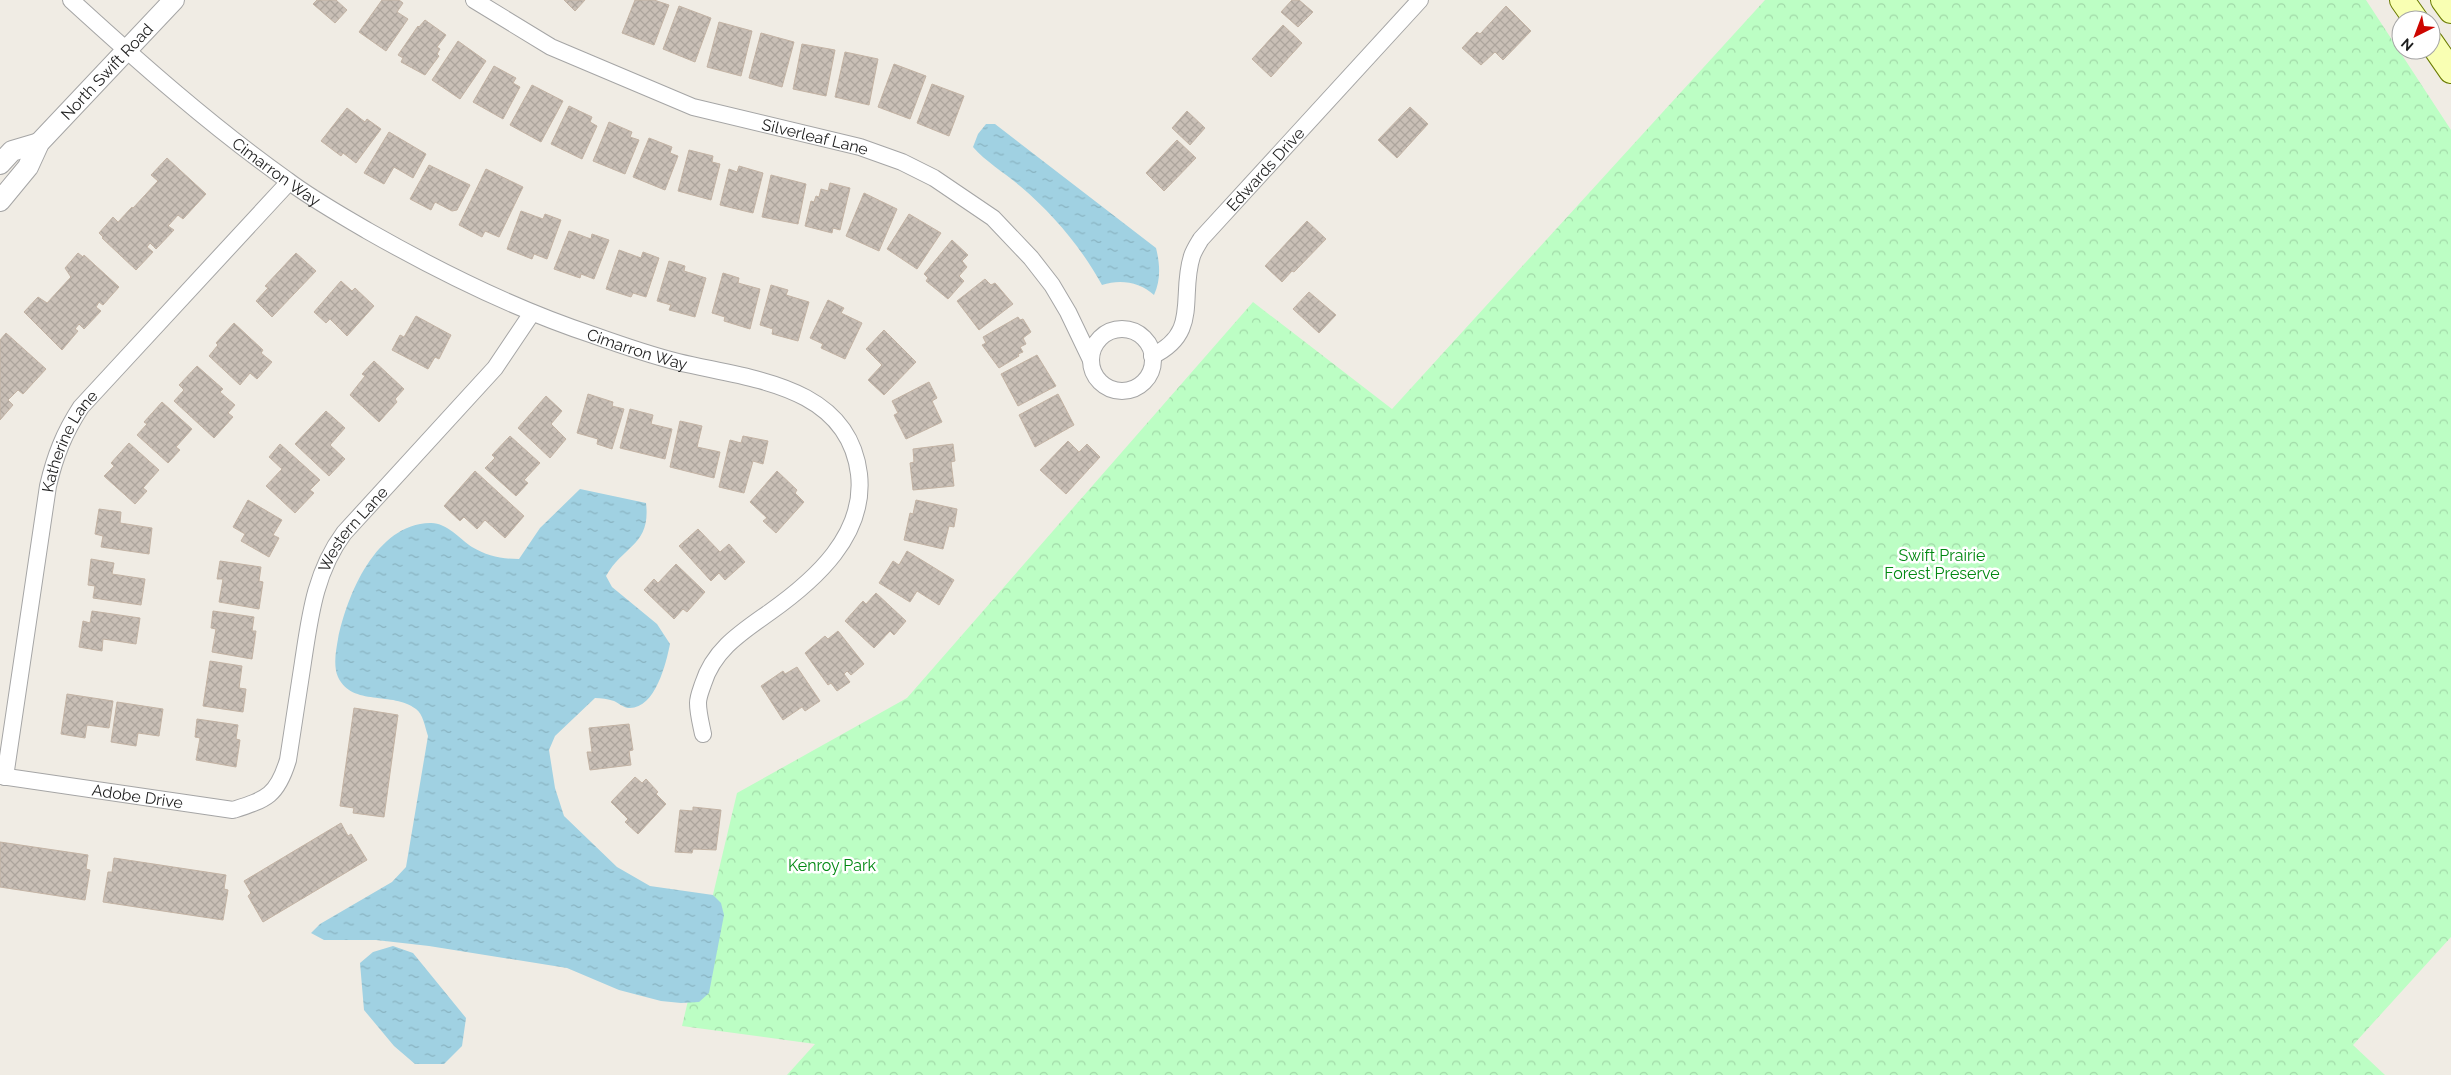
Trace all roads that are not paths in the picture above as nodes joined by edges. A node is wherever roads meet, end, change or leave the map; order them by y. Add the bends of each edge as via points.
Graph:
1 (72, 0) edge
2 (174, 0) edge
3 (474, 0) edge
4 (1420, 0) edge
5 (2443, 0) edge
6 (2451, 11) edge
7 (128, 49) junction
8 (2441, 56) edge
9 (2451, 71) edge
10 (39, 143) junction
11 (0, 164) edge
12 (288, 182) junction
13 (0, 201) edge
14 (532, 313) junction
15 (1152, 356) junction
16 (1091, 360) junction
17 (703, 734) dead end
18 (2, 777) edge
19 (272, 794) joint

1 - 7 street, Cimarron Way
2 - 7 street, North Swift Road
3 - 16 street, Silverleaf Lane via 551,47 693,107 860,147 934,178 993,218 1031,258 1060,299
4 - 15 street, Edwards Drive via 1201,239 1192,255 1185,322 1176,339 1165,350
5 - 6 main road
7 - 10 street, North Swift Road
7 - 12 street, Cimarron Way via 222,131
8 - 9 main road
10 - 11 street via 12,151
10 - 13 street, North Swift Road via 28,167
12 - 14 street, Cimarron Way via 417,259
12 - 18 street, Katherine Lane via 81,407 66,430 55,455 48,486
14 - 17 street, Cimarron Way via 673,361 782,386 804,395 839,425 855,457 859,492 850,528 842,544 799,590 739,632 716,658 705,676 697,701
14 - 19 street, Western Lane via 495,368 332,548 318,579 311,608 288,760 282,780
15 - 16 street via 1144,338 1134,331 1122,329 1110,331 1100,338
15 - 16 street, Silverleaf Lane via 1151,372 1144,382 1134,389 1122,391 1110,389 1100,382 1093,372
18 - 19 street, Adobe Drive via 233,810 264,800

